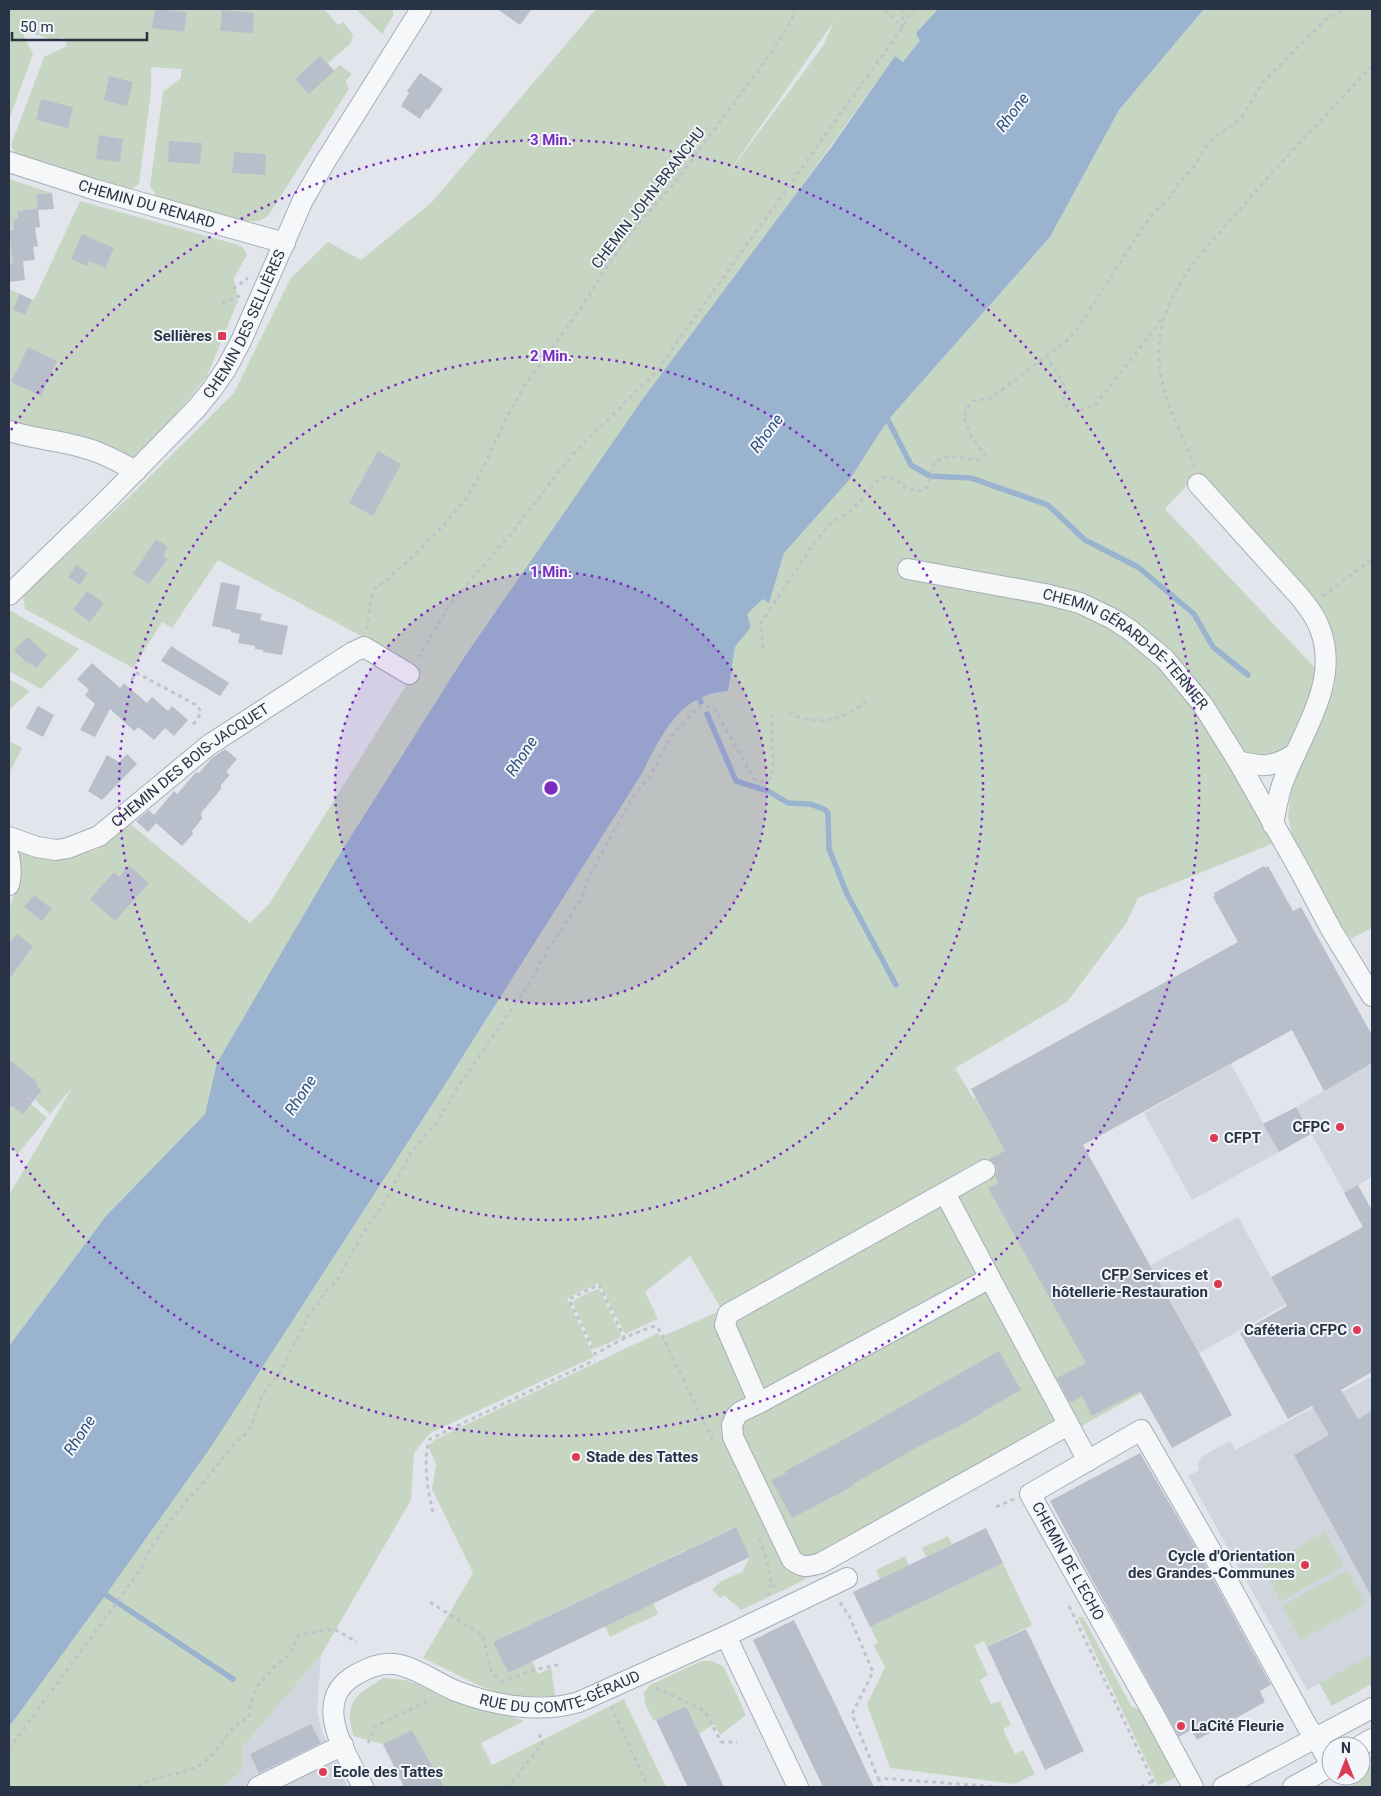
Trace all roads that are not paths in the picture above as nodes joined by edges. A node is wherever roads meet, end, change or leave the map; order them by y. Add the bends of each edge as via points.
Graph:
1 (421, 9) edge
2 (9, 162) edge
3 (285, 243) junction
4 (9, 431) edge
5 (136, 471) junction
6 (1198, 484) road end
7 (908, 569) dead end
8 (9, 595) edge
9 (409, 674) road end
10 (1296, 753) junction
11 (1238, 761) junction
12 (1273, 825) junction
13 (9, 837) edge
14 (9, 856) edge
15 (9, 885) edge
16 (1372, 996) edge
17 (986, 1170) dead end
18 (945, 1193) junction
19 (990, 1278) junction
20 (759, 1403) junction
21 (1068, 1425) junction
22 (1088, 1461) junction
23 (839, 1582) road end
24 (726, 1636) junction
25 (1372, 1708) edge
26 (1316, 1738) junction
27 (343, 1745) junction
28 (1321, 1747) edge
29 (1321, 1772) edge
30 (258, 1787) edge
31 (363, 1787) edge
32 (798, 1787) edge
33 (1193, 1787) edge
34 (1223, 1787) edge
35 (1293, 1787) edge

1 - 3 street, CHEMIN DES SELLIÈRES via 325,162 303,200
2 - 3 street, CHEMIN DU RENARD
3 - 5 street, CHEMIN DES SELLIÈRES via 226,369 196,409
4 - 5 street via 96,452
5 - 8 street, CHEMIN DES SELLIÈRES
6 - 10 street via 1300,597 1313,614 1323,639 1326,663 1322,691
7 - 11 street, CHEMIN GÉRARD-DE-TERNIER via 1065,599 1113,619 1165,659 1202,705
9 - 13 street, CHEMIN DES BOIS-JACQUET via 364,647 209,745 99,836 56,850
10 - 11 street via 1280,763 1266,766
10 - 12 street via 1277,800
11 - 12 street, CHEMIN GÉRARD-DE-TERNIER
12 - 16 street, CHEMIN GÉRARD-DE-TERNIER
14 - 15 street
17 - 18 street
18 - 19 street
18 - 20 street via 728,1314 725,1325
19 - 20 street
19 - 21 street
20 - 21 street via 736,1416 732,1437 792,1560 807,1568 821,1564
21 - 22 street
22 - 26 street, CHEMIN DE L'ECHO via 1141,1430
22 - 33 street, CHEMIN DE L'ECHO via 1030,1494
23 - 24 street, RUE DU COMTE-GÉRAUD
24 - 27 street, RUE DU COMTE-GÉRAUD via 565,1706 502,1705 455,1690 401,1665 380,1664 347,1679 338,1690 333,1715
24 - 32 street
25 - 26 street
26 - 28 street
26 - 34 street
27 - 30 street
27 - 31 street, RUE DU COMTE-GÉRAUD
29 - 35 street

